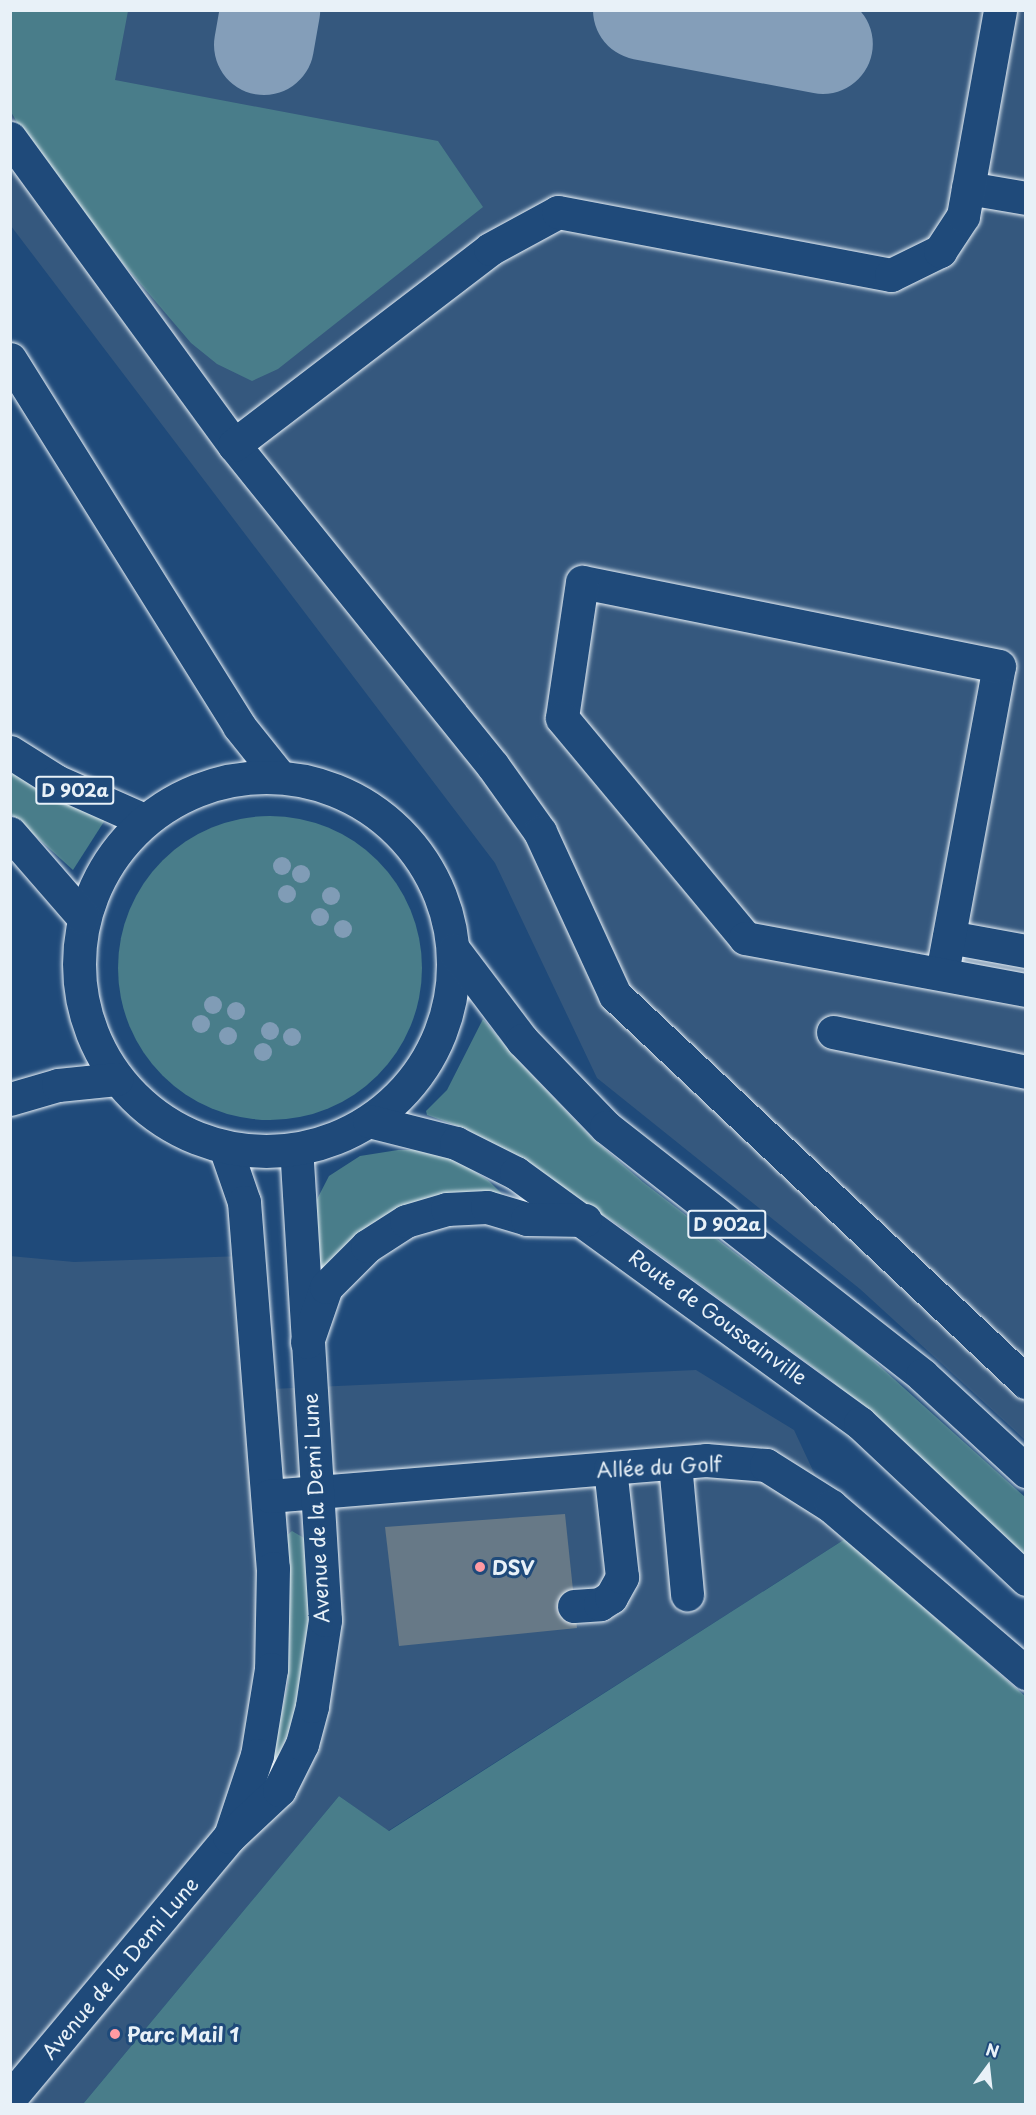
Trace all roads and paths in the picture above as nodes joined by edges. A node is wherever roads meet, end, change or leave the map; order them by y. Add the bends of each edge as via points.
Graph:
1 (1000, 10) edge
2 (10, 138) edge
3 (968, 188) junction
4 (1026, 198) edge
5 (10, 359) edge
6 (234, 446) junction
7 (10, 752) edge
8 (279, 776) junction
9 (144, 820) junction
10 (10, 833) edge
11 (83, 917) junction
12 (949, 937) junction
13 (454, 950) junction
14 (1026, 951) edge
15 (942, 973) junction
16 (1026, 990) edge
17 (833, 1032) dead end
18 (1026, 1072) edge
19 (117, 1078) junction
20 (10, 1099) edge
21 (369, 1121) junction
22 (225, 1147) junction
23 (296, 1150) junction
24 (585, 1221) junction
25 (307, 1342) junction
26 (1026, 1382) edge
27 (675, 1464) junction
28 (610, 1469) junction
29 (1026, 1471) edge
30 (317, 1494) junction
31 (269, 1496) junction
32 (1026, 1579) edge
33 (687, 1594) dead end
34 (574, 1606) dead end
35 (1021, 1669) edge
36 (229, 1837) junction
37 (10, 2098) edge

1 - 3 main road
2 - 6 main road
3 - 4 main road
3 - 6 main road via 963,216 940,251 891,275 558,212 490,249
5 - 8 main road via 233,716
6 - 26 main road via 493,766 540,832 615,995
7 - 9 main road, D 902a via 56,781
8 - 9 main road via 222,782 185,794
8 - 13 main road via 332,788 379,813 417,851 442,898
9 - 11 main road via 106,864
10 - 11 main road
11 - 19 main road via 77,959 81,1002 95,1042
12 - 14 main road
12 - 15 main road
12 - 15 main road via 999,666 582,582 562,718 745,938
13 - 21 main road via 451,1000 435,1047 407,1089
13 - 29 main road, D 902a via 522,1041 606,1127 922,1376
15 - 16 main road
17 - 18 main road
19 - 20 main road via 58,1084
19 - 22 main road via 165,1123
21 - 23 main road via 334,1139
21 - 24 main road, Route de Goussainville via 456,1143 516,1173
22 - 23 main road via 261,1152
22 - 31 main road, Avenue de la Demi Lune via 244,1202
23 - 25 main road, Avenue de la Demi Lune
24 - 25 main road via 527,1218 487,1207 447,1209 406,1221 367,1246 326,1287
24 - 32 main road, Route de Goussainville via 860,1423
25 - 30 main road, Avenue de la Demi Lune
27 - 28 main road, Allée du Golf
27 - 33 main road
27 - 35 main road, Allée du Golf via 706,1460 766,1465 831,1506
28 - 30 main road, Allée du Golf
28 - 34 main road via 622,1577 611,1597 600,1604
30 - 31 main road, Allée du Golf
30 - 36 main road, Avenue de la Demi Lune via 325,1620 312,1706 302,1744 279,1790
31 - 36 main road, Avenue de la Demi Lune via 273,1568 271,1669 257,1755
36 - 37 main road, Avenue de la Demi Lune

